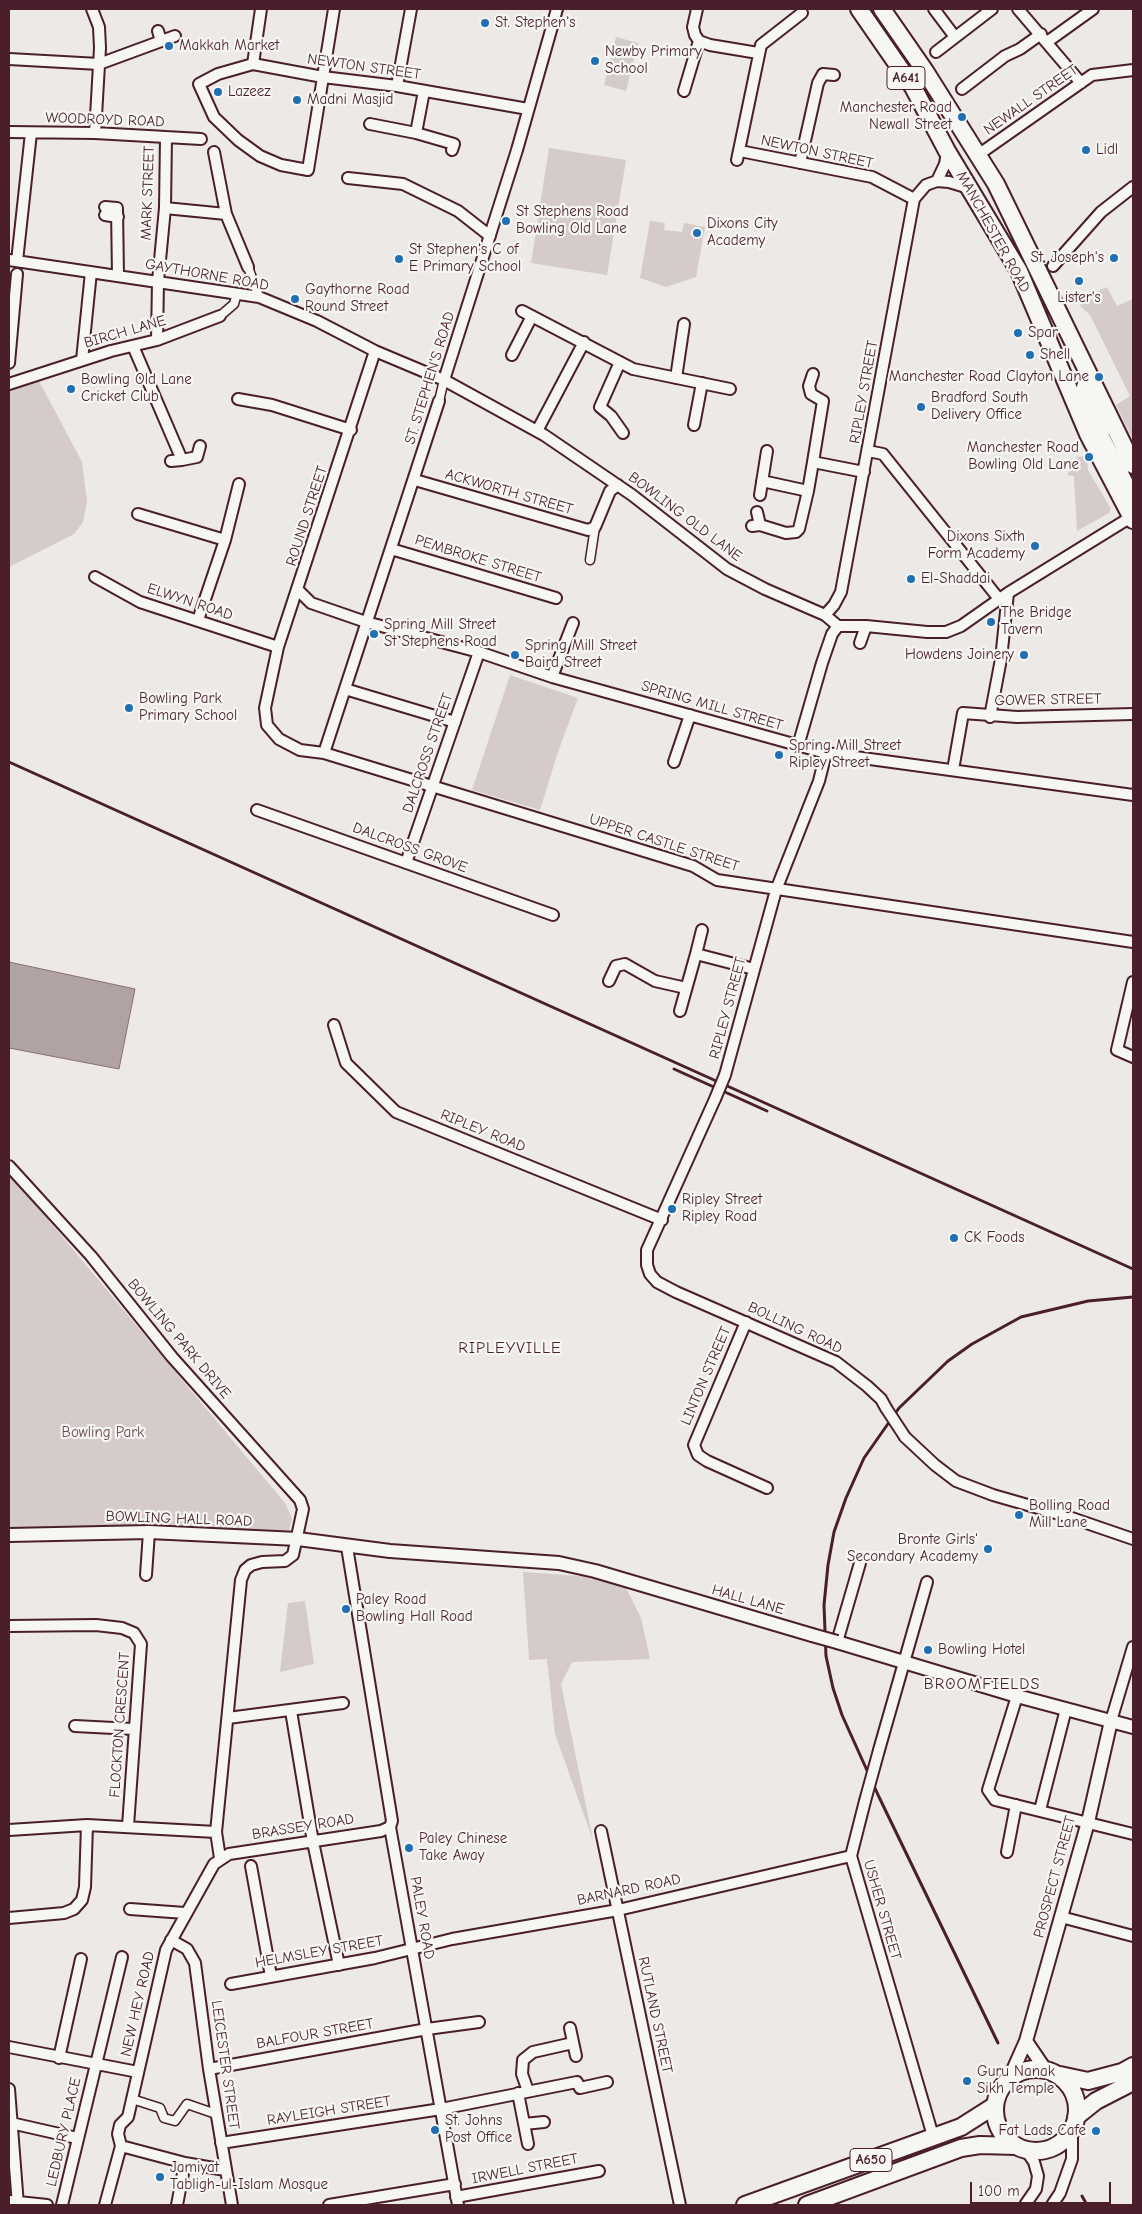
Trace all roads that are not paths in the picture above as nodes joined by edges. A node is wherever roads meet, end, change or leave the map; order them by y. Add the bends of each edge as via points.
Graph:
1 (92, 9) edge
2 (261, 9) edge
3 (334, 9) edge
4 (411, 9) edge
5 (557, 9) edge
6 (697, 9) edge
7 (859, 9) edge
8 (882, 9) edge
9 (934, 9) edge
10 (992, 9) edge
11 (1018, 9) edge
12 (1093, 9) edge
13 (802, 13) dead end
14 (175, 36) dead end
15 (955, 38) junction
16 (1044, 38) junction
17 (699, 41) junction
18 (936, 52) dead end
19 (758, 53) junction
20 (9, 58) edge
21 (99, 64) junction
22 (253, 64) junction
23 (1133, 70) edge
24 (834, 75) dead end
25 (323, 77) junction
26 (1080, 83) junction
27 (397, 86) junction
28 (962, 88) dead end
29 (424, 91) junction
30 (684, 91) dead end
31 (528, 109) junction
32 (370, 124) dead end
33 (9, 132) edge
34 (416, 132) junction
35 (31, 133) junction
36 (95, 133) junction
37 (166, 137) junction
38 (201, 139) dead end
39 (452, 150) dead end
40 (947, 151) junction
41 (214, 152) dead end
42 (978, 155) junction
43 (800, 162) junction
44 (348, 178) dead end
45 (937, 181) junction
46 (1133, 187) edge
47 (970, 188) junction
48 (914, 199) junction
49 (165, 208) junction
50 (105, 211) dead end
51 (226, 214) junction
52 (490, 236) junction
53 (13, 261) edge
54 (1053, 266) dead end
55 (248, 267) joint
56 (91, 272) junction
57 (17, 274) joint
58 (118, 276) junction
59 (158, 281) junction
60 (237, 293) junction
61 (259, 297) junction
62 (220, 316) joint
63 (684, 324) dead end
64 (157, 340) junction
65 (584, 342) junction
66 (133, 346) junction
67 (375, 351) junction
68 (1078, 351) junction
69 (512, 355) dead end
70 (82, 360) junction
71 (620, 362) junction
72 (9, 363) edge
73 (812, 374) dead end
74 (676, 378) junction
75 (444, 380) junction
76 (702, 383) junction
77 (9, 384) edge
78 (730, 389) dead end
79 (238, 399) dead end
80 (439, 401) joint
81 (694, 425) dead end
82 (351, 430) junction
83 (537, 431) junction
84 (623, 433) dead end
85 (200, 446) dead end
86 (767, 451) dead end
87 (868, 451) junction
88 (182, 460) junction
89 (171, 461) dead end
90 (1132, 461) edge
91 (813, 462) junction
92 (864, 472) junction
93 (415, 480) junction
94 (762, 482) junction
95 (239, 484) dead end
96 (618, 485) junction
97 (808, 491) junction
98 (760, 496) dead end
99 (757, 512) dead end
100 (138, 514) dead end
101 (1133, 517) edge
102 (595, 527) junction
103 (225, 540) junction
104 (391, 549) junction
105 (590, 560) dead end
106 (95, 577) dead end
107 (298, 590) junction
108 (1004, 596) junction
109 (556, 598) dead end
110 (825, 615) junction
111 (198, 620) junction
112 (366, 622) junction
113 (573, 623) dead end
114 (838, 626) junction
115 (866, 626) junction
116 (860, 643) dead end
117 (278, 647) junction
118 (479, 652) junction
119 (552, 677) junction
120 (346, 689) junction
121 (267, 690) joint
122 (690, 714) junction
123 (1133, 714) edge
124 (990, 717) junction
125 (454, 722) junction
126 (798, 746) junction
127 (324, 753) junction
128 (826, 753) junction
129 (674, 762) dead end
130 (953, 770) junction
131 (432, 787) junction
132 (1133, 795) edge
133 (257, 810) dead end
134 (406, 863) junction
135 (776, 890) junction
136 (553, 915) dead end
137 (702, 930) dead end
138 (1133, 942) edge
139 (696, 954) junction
140 (754, 968) junction
141 (609, 981) dead end
142 (1133, 982) edge
143 (686, 988) junction
144 (680, 1011) dead end
145 (334, 1025) dead end
146 (1133, 1057) edge
147 (9, 1166) edge
148 (662, 1220) junction
149 (646, 1265) joint
150 (746, 1322) junction
151 (767, 1488) dead end
152 (149, 1532) junction
153 (9, 1534) edge
154 (1132, 1537) edge
155 (298, 1539) junction
156 (347, 1547) junction
157 (860, 1563) dead end
158 (146, 1575) dead end
159 (927, 1582) dead end
160 (9, 1626) edge
161 (837, 1642) junction
162 (1133, 1647) edge
163 (906, 1662) junction
164 (1017, 1696) junction
165 (343, 1703) dead end
166 (1066, 1709) junction
167 (291, 1711) junction
168 (228, 1718) junction
169 (1111, 1721) junction
170 (76, 1726) dead end
171 (1133, 1727) edge
172 (133, 1729) junction
173 (1016, 1805) junction
174 (1040, 1810) junction
175 (1088, 1822) junction
176 (87, 1825) junction
177 (128, 1826) junction
178 (390, 1827) junction
179 (9, 1830) edge
180 (601, 1831) dead end
181 (216, 1832) junction
182 (1133, 1834) edge
183 (313, 1842) junction
184 (1007, 1852) dead end
185 (851, 1856) junction
186 (220, 1858) junction
187 (251, 1866) dead end
188 (130, 1909) dead end
189 (618, 1910) junction
190 (185, 1913) junction
191 (1061, 1917) junction
192 (9, 1918) edge
193 (1133, 1936) edge
194 (171, 1940) junction
195 (412, 1949) junction
196 (122, 1957) dead end
197 (80, 1959) dead end
198 (339, 1965) junction
199 (272, 1976) junction
200 (231, 1984) dead end
201 (479, 2022) dead end
202 (570, 2028) dead end
203 (427, 2029) junction
204 (1026, 2041) junction
205 (573, 2043) junction
206 (9, 2047) edge
207 (576, 2056) dead end
208 (59, 2058) junction
209 (95, 2065) junction
210 (1133, 2066) edge
211 (209, 2069) junction
212 (138, 2072) junction
213 (1052, 2072) junction
214 (1010, 2077) junction
215 (607, 2082) dead end
216 (1133, 2082) edge
217 (9, 2089) edge
218 (523, 2092) junction
219 (132, 2099) junction
220 (994, 2106) junction
221 (441, 2109) junction
222 (216, 2114) junction
223 (175, 2122) junction
224 (544, 2122) dead end
225 (11, 2123) junction
226 (524, 2124) junction
227 (1074, 2124) junction
228 (178, 2130) dead end
229 (933, 2136) junction
230 (77, 2138) junction
231 (221, 2143) junction
232 (528, 2144) dead end
233 (121, 2146) junction
234 (1021, 2148) junction
235 (185, 2163) junction
236 (225, 2170) junction
237 (599, 2170) dead end
238 (455, 2184) junction
239 (457, 2201) edge
240 (15, 2202) edge
241 (347, 2204) edge
242 (47, 2205) edge
243 (62, 2205) edge
244 (105, 2205) edge
245 (177, 2205) edge
246 (232, 2205) edge
247 (329, 2205) edge
248 (680, 2205) edge
249 (745, 2205) edge
250 (807, 2205) edge
251 (1025, 2205) edge
252 (1052, 2205) edge

1 - 21 street via 99,27
2 - 22 street
3 - 25 street
4 - 27 street
5 - 31 street, ST. STEPHEN'S ROAD
6 - 17 street via 693,27 694,36
7 - 40 main road, MANCHESTER ROAD / A641 via 913,88
8 - 42 main road, MANCHESTER ROAD / A641
9 - 15 street
10 - 15 street
11 - 16 street
12 - 16 street
13 - 19 street via 761,46
14 - 21 street via 160,36
15 - 18 street
16 - 26 street
16 - 28 street via 1005,56
17 - 19 street
17 - 30 street
19 - 43 street, NEWTON STREET via 739,156
20 - 21 street
21 - 36 street
22 - 25 street, NEWTON STREET
22 - 25 street, NEWTON STREET via 218,74 199,84 214,117 260,156 281,165 308,170
23 - 26 street, NEWALL STREET via 1092,75
24 - 43 street via 823,74 818,83
25 - 27 street, NEWTON STREET
26 - 42 street, NEWALL STREET
27 - 29 street, NEWTON STREET
29 - 31 street, NEWTON STREET
29 - 34 street
31 - 52 street, ST. STEPHEN'S ROAD
32 - 34 street
33 - 35 street, WOODROYD ROAD
34 - 39 street via 454,144
35 - 36 street, WOODROYD ROAD
35 - 53 street
36 - 37 street, WOODROYD ROAD
37 - 38 street, WOODROYD ROAD
37 - 49 street, MARK STREET
40 - 45 street
40 - 47 main road, MANCHESTER ROAD / A641
41 - 51 street
42 - 68 main road, MANCHESTER ROAD / A641 via 1018,227
43 - 48 street, NEWTON STREET via 872,177
44 - 52 street via 360,185 403,184 458,211
45 - 47 street
45 - 48 street via 926,186
46 - 54 street via 1101,212
47 - 101 main road, MANCHESTER ROAD / A641 via 1019,271 1088,434
48 - 87 street, RIPLEY STREET
49 - 51 street
49 - 59 street, MARK STREET
50 - 58 street via 118,213
51 - 55 street
52 - 75 street, ST. STEPHEN'S ROAD
53 - 56 street, GAYTHORNE ROAD
53 - 57 street
55 - 61 street
56 - 58 street, GAYTHORNE ROAD
56 - 70 street
57 - 72 street
58 - 59 street, GAYTHORNE ROAD
59 - 60 street, GAYTHORNE ROAD
59 - 64 street, MARK STREET
60 - 61 street, GAYTHORNE ROAD
60 - 62 street, BIRCH LANE via 234,304
61 - 67 street, GAYTHORNE ROAD via 317,321
62 - 64 street, BIRCH LANE
63 - 74 street
64 - 66 street, BIRCH LANE
65 - 69 street via 527,313
65 - 71 street
65 - 83 street
66 - 70 street, BIRCH LANE
66 - 88 street
67 - 75 street, GAYTHORNE ROAD
67 - 82 street, ROUND STREET
68 - 90 main road, MANCHESTER ROAD / A641
68 - 101 main road via 1078,371 1102,439 1131,495
70 - 77 street, BIRCH LANE
71 - 74 street via 633,369
71 - 84 street via 600,406
73 - 91 street via 809,386 812,394 826,398
74 - 76 street
75 - 80 street, ST. STEPHEN'S ROAD
75 - 83 street, BOWLING OLD LANE
76 - 78 street
76 - 81 street
79 - 82 street via 272,405
80 - 93 street, ST. STEPHEN'S ROAD
82 - 107 street, ROUND STREET
83 - 96 street, BOWLING OLD LANE
85 - 88 street via 197,457
86 - 94 street
87 - 92 street, RIPLEY STREET
87 - 108 street via 883,454
88 - 89 street
91 - 92 street
91 - 97 street
92 - 110 street, RIPLEY STREET via 841,592
93 - 102 street, ACKWORTH STREET via 588,530
93 - 104 street, ST. STEPHEN'S ROAD
94 - 97 street
94 - 98 street
95 - 103 street
96 - 102 street via 610,491
96 - 110 street, BOWLING OLD LANE via 727,569
97 - 99 street via 796,532 756,526
100 - 103 street
101 - 108 street
102 - 105 street
103 - 111 street
104 - 109 street, PEMBROKE STREET
104 - 112 street, ST. STEPHEN'S ROAD
106 - 111 street, ELWYN ROAD via 140,602
107 - 112 street, SPRING MILL STREET via 311,603
107 - 117 street, ROUND STREET
108 - 115 street via 961,626 946,632 905,632
108 - 124 street via 1001,659
110 - 114 street, BOWLING OLD LANE
111 - 117 street, ELWYN ROAD
112 - 118 street, SPRING MILL STREET
112 - 120 street, ST. STEPHEN'S ROAD
113 - 119 street
114 - 115 street
114 - 126 street via 822,663
115 - 116 street
117 - 121 street, ROUND STREET
118 - 119 street, SPRING MILL STREET
118 - 125 street, DALCROSS STREET
119 - 122 street, SPRING MILL STREET
120 - 125 street
120 - 127 street, ST. STEPHEN'S ROAD
121 - 127 street, UPPER CASTLE STREET via 267,725 279,739 300,750
122 - 126 street, SPRING MILL STREET
122 - 129 street
123 - 124 street, GOWER STREET
124 - 130 street, GOWER STREET via 963,714
125 - 131 street, DALCROSS STREET
126 - 128 street, SPRING MILL STREET
127 - 131 street, UPPER CASTLE STREET
128 - 130 street, SPRING MILL STREET
128 - 135 street, RIPLEY STREET via 819,781
130 - 132 street, SPRING MILL STREET
131 - 134 street, DALCROSS STREET
131 - 135 street, UPPER CASTLE STREET via 693,866 717,880
133 - 134 street, DALCROSS GROVE
134 - 136 street, DALCROSS GROVE
135 - 138 street, UPPER CASTLE STREET
135 - 140 street, RIPLEY STREET
137 - 139 street
139 - 140 street
139 - 143 street
140 - 148 street, RIPLEY STREET, bridge via 725,1075
141 - 143 street via 616,966 625,964 655,981
142 - 146 street via 1117,1050
143 - 144 street
145 - 148 street, RIPLEY ROAD via 346,1064 396,1112
147 - 155 street, BOWLING PARK DRIVE via 300,1500 303,1509
148 - 149 street, RIPLEY STREET via 647,1250
149 - 150 street, BOLLING ROAD via 657,1282
150 - 151 street, LINTON STREET via 694,1445 698,1455 707,1461
150 - 154 street, BOLLING ROAD, bridge via 836,1362 874,1392 905,1437 956,1481
152 - 153 street, BOWLING HALL ROAD
152 - 155 street, BOWLING HALL ROAD
152 - 158 street
155 - 156 street, BOWLING HALL ROAD
155 - 168 street via 293,1555 285,1560 251,1565 241,1580
156 - 161 street, HALL LANE, bridge via 559,1563
156 - 178 street, PALEY ROAD via 392,1821
157 - 161 street
159 - 163 street, USHER STREET
160 - 172 street, FLOCKTON CRESCENT via 96,1625 134,1633 141,1644 141,1656
161 - 163 street, HALL LANE
162 - 169 street
163 - 164 street, HALL LANE
163 - 185 street, USHER STREET, bridge
164 - 166 street, HALL LANE
164 - 173 street via 988,1790 996,1800
165 - 167 street
166 - 169 street, HALL LANE
166 - 174 street
167 - 168 street
167 - 183 street
168 - 181 street
169 - 171 street, HALL LANE
169 - 175 street, PROSPECT STREET
170 - 172 street
172 - 177 street, FLOCKTON CRESCENT
173 - 174 street
173 - 184 street
174 - 175 street
175 - 182 street
175 - 191 street, PROSPECT STREET
176 - 177 street
176 - 179 street
176 - 192 street via 82,1900 74,1909 64,1913
177 - 181 street
178 - 183 street, BRASSEY ROAD
178 - 195 street, PALEY ROAD
180 - 189 street, RUTLAND STREET
181 - 186 street
183 - 186 street, BRASSEY ROAD via 258,1848
183 - 198 street
185 - 189 street, BARNARD ROAD
185 - 229 street, USHER STREET
186 - 190 street, NEW HEY ROAD via 206,1875
187 - 199 street
188 - 190 street
189 - 195 street, BARNARD ROAD via 452,1938
189 - 248 street, RUTLAND STREET
190 - 194 street, NEW HEY ROAD
191 - 193 street
191 - 204 street, PROSPECT STREET
194 - 211 street, LEICESTER STREET via 188,1949 195,1963
194 - 212 street, NEW HEY ROAD via 163,1961
195 - 198 street, HELMSLEY STREET
195 - 203 street, PALEY ROAD
196 - 209 street, LEDBURY PLACE
197 - 208 street
198 - 199 street, HELMSLEY STREET
199 - 200 street, HELMSLEY STREET
201 - 203 street, BALFOUR STREET
202 - 205 street
203 - 211 street, BALFOUR STREET
203 - 221 street, PALEY ROAD
204 - 213 street
204 - 214 street, PROSPECT STREET
205 - 207 street
205 - 218 street via 532,2052 523,2060
206 - 208 street
208 - 209 street
209 - 212 street
209 - 230 street, LEDBURY PLACE
210 - 213 main road via 1088,2081
211 - 222 street, LEICESTER STREET
212 - 219 street, NEW HEY ROAD
213 - 214 main road via 1027,2069
213 - 227 main road via 1067,2082 1076,2098
214 - 220 main road via 998,2091
215 - 218 street, RAYLEIGH STREET via 580,2088 577,2082
216 - 227 main road, A650 via 1096,2101
217 - 225 street
218 - 221 street, RAYLEIGH STREET
218 - 226 street
219 - 223 street via 160,2108 164,2118
219 - 233 street, NEW HEY ROAD via 128,2117 120,2125
220 - 229 main road, A650 via 961,2126
220 - 234 main road via 995,2119 1003,2135
221 - 231 street, RAYLEIGH STREET
221 - 238 street, PALEY ROAD
222 - 223 street via 187,2104
222 - 231 street, LEICESTER STREET
223 - 228 street
224 - 226 street
225 - 230 street
225 - 240 street
226 - 232 street
227 - 234 main road, A650 via 1056,2146 1041,2151
227 - 252 street via 1072,2159 1060,2193
229 - 249 main road, A650
230 - 243 street, LEDBURY PLACE
231 - 236 street, LEICESTER STREET
233 - 235 street
233 - 244 street, NEW HEY ROAD
234 - 250 main road, A650 via 980,2145 961,2148
234 - 251 street via 1034,2162 1038,2176 1036,2190
235 - 236 street
235 - 245 street
236 - 246 street, LEICESTER STREET
237 - 239 street, IRWELL STREET
238 - 239 street, PALEY ROAD
238 - 241 street
240 - 242 street
241 - 247 street

